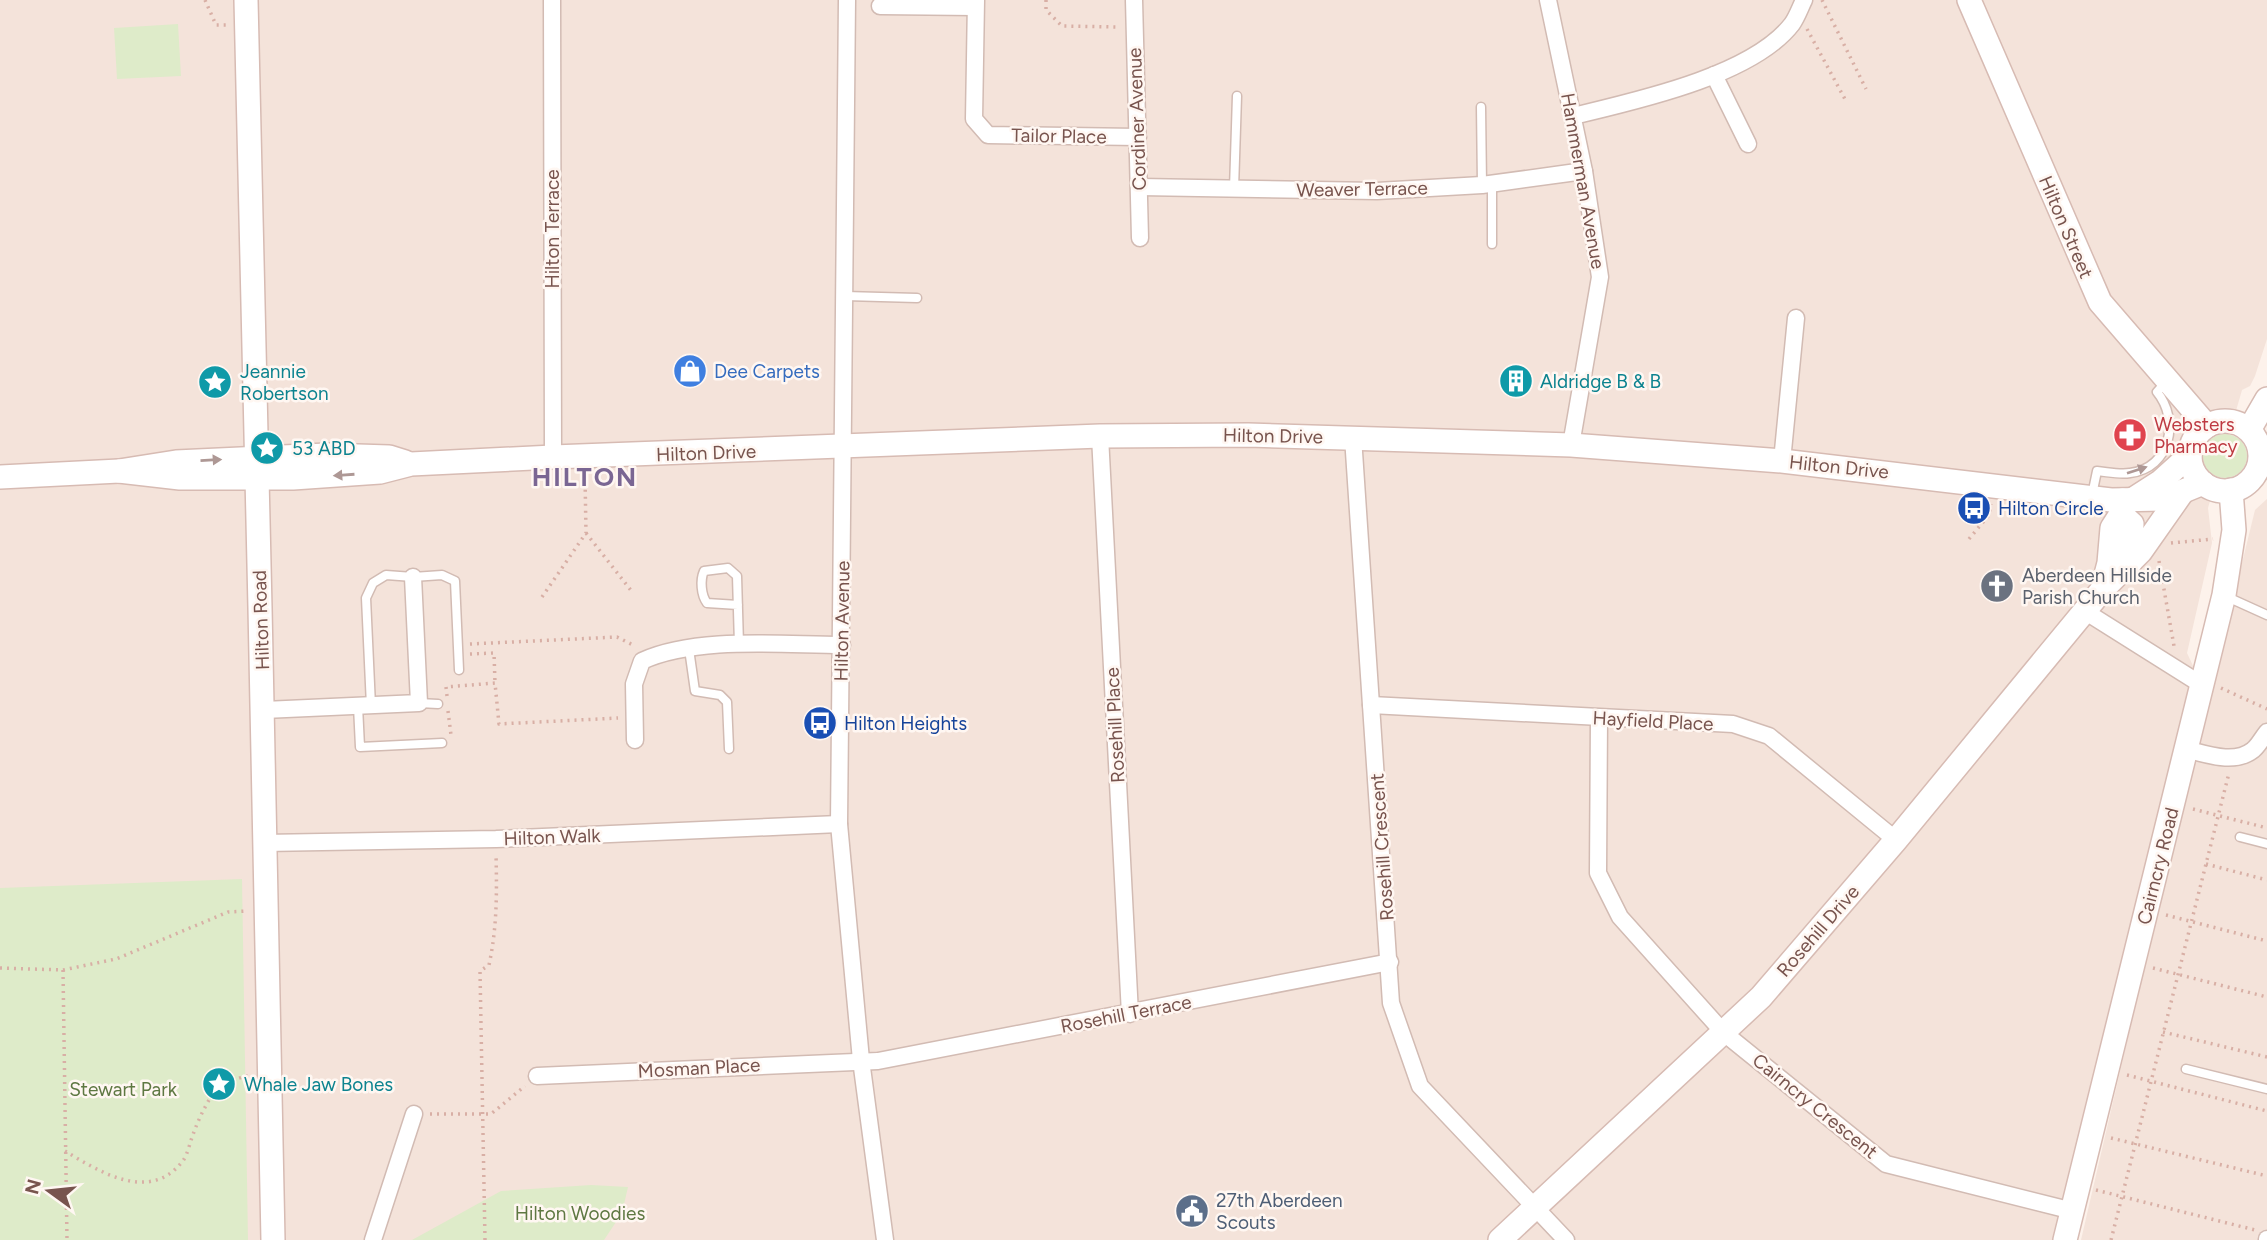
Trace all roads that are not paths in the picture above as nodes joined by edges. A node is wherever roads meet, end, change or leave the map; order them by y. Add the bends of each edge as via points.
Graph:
1 (246, 0) edge
2 (552, 0) edge
3 (847, 0) edge
4 (1134, 0) edge
5 (1548, 0) edge
6 (1969, 0) edge
7 (934, 3) edge
8 (975, 3) edge
9 (880, 6) dead end
10 (1801, 6) edge
11 (1714, 75) junction
12 (1237, 96) dead end
13 (1481, 107) dead end
14 (1573, 116) junction
15 (1138, 137) junction
16 (1748, 144) dead end
17 (1584, 171) junction
18 (1487, 184) junction
19 (1140, 187) junction
20 (1234, 189) junction
21 (1140, 239) dead end
22 (1492, 244) dead end
23 (845, 296) junction
24 (917, 298) dead end
25 (1796, 318) dead end
26 (2169, 379) junction
27 (2267, 399) edge
28 (2207, 426) junction
29 (2249, 430) junction
30 (1100, 436) junction
31 (1353, 437) junction
32 (1571, 445) junction
33 (843, 448) junction
34 (2190, 455) junction
35 (553, 457) junction
36 (2263, 459) edge
37 (1782, 461) junction
38 (257, 468) junction
39 (0, 477) edge
40 (2203, 483) junction
41 (2231, 490) junction
42 (2181, 494) junction
43 (2091, 498) junction
44 (2125, 505) junction
45 (2130, 563) junction
46 (413, 578) junction
47 (2102, 590) junction
48 (2224, 595) junction
49 (738, 605) junction
50 (2086, 612) junction
51 (2267, 615) edge
52 (739, 645) junction
53 (842, 645) junction
54 (689, 649) junction
55 (459, 670) dead end
56 (2203, 685) junction
57 (419, 703) junction
58 (438, 704) dead end
59 (1371, 705) junction
60 (365, 706) junction
61 (264, 710) junction
62 (1599, 718) junction
63 (2267, 732) edge
64 (635, 740) dead end
65 (442, 743) road end
66 (729, 749) dead end
67 (2185, 750) junction
68 (839, 824) junction
69 (2240, 837) dead end
70 (1896, 841) junction
71 (264, 843) junction
72 (2267, 844) edge
73 (1390, 962) junction
74 (1129, 1014) junction
75 (1724, 1033) junction
76 (861, 1060) junction
77 (2186, 1069) dead end
78 (537, 1076) road end
79 (2267, 1089) edge
80 (414, 1114) road end
81 (1536, 1208) junction
82 (2073, 1210) junction
83 (273, 1240) edge
84 (373, 1240) edge
85 (886, 1240) edge
86 (1500, 1240) edge
87 (1566, 1240) edge
88 (2065, 1240) edge

1 - 38 street, Hilton Road
2 - 35 street, Hilton Terrace
3 - 23 street, Hilton Avenue
4 - 15 street, Cordiner Avenue
5 - 14 street, Hammerman Avenue
6 - 26 street, Hilton Street via 2099,302
7 - 8 street, Tailor Place
7 - 9 street, Tailor Place
8 - 15 street, Tailor Place via 974,119 988,135
10 - 11 street via 1792,24 1770,46
11 - 14 street
11 - 16 street
12 - 20 lane
13 - 18 lane
14 - 17 street, Hammerman Avenue
15 - 19 street, Cordiner Avenue
17 - 18 street, Weaver Terrace
17 - 32 street, Hammerman Avenue via 1600,277
18 - 20 street, Weaver Terrace via 1377,191
18 - 22 lane
19 - 20 street, Weaver Terrace
19 - 21 street, Cordiner Avenue
23 - 24 lane
23 - 33 street, Hilton Avenue
25 - 37 street
26 - 28 street, Hilton Street
43 -> 26 lane via 2097,471 2132,473 2164,452 2171,429 2165,403 2157,392
27 - 29 street
28 - 29 street via 2228,421
28 - 34 street via 2195,439
29 - 36 street
30 - 31 street, Hilton Drive
30 - 33 street, Hilton Drive
30 - 74 street, Rosehill Place
31 - 32 street, Hilton Drive
31 - 59 street, Rosehill Crescent
32 - 37 street, Hilton Drive
33 - 35 street, Hilton Drive
33 - 53 street, Hilton Avenue
34 - 40 street via 2193,471
34 - 44 street
35 - 38 street, Hilton Drive via 411,464 351,475
36 - 41 street via 2251,480
37 - 43 street, Hilton Drive
38 - 39 street, Hilton Drive via 180,478 119,471
38 - 61 street, Hilton Road
40 - 41 street
40 - 42 street, Hilton Drive
41 - 48 street, Cairncry Road via 2234,530
42 - 44 street, Hilton Drive
42 - 45 street, Rosehill Drive
43 - 44 street, Hilton Drive
44 - 45 street via 2132,524
44 - 47 street, Rosehill Drive via 2112,528
45 - 47 street, Rosehill Drive
46 - 55 lane via 442,575 455,581
46 - 57 street
46 - 60 lane via 386,575 368,590
47 - 50 street, Rosehill Drive
48 - 51 lane
48 - 56 street, Cairncry Road
49 - 49 lane via 734,571 704,571 701,577 707,603
49 - 52 lane
50 - 56 street
50 - 70 street, Rosehill Drive
52 - 53 street
52 - 54 street
53 - 68 street, Hilton Avenue
54 - 64 street via 665,650 642,660 634,684
54 - 66 lane via 695,691 720,695 727,702
56 - 67 street, Cairncry Road
57 - 58 lane
57 - 60 street
59 - 62 street, Hayfield Place
59 - 73 street, Rosehill Crescent
60 - 61 street
60 - 65 lane via 360,747
61 - 71 street, Hilton Road
62 - 70 street, Hayfield Place via 1733,724 1769,736
62 - 75 street, Cairncry Crescent via 1598,873 1620,918
63 - 67 street via 2251,752 2233,758
67 - 82 street, Cairncry Road
68 - 71 street, Hilton Walk via 496,839
68 - 76 street, Hilton Avenue
69 - 72 lane
70 - 75 street, Rosehill Drive via 1761,997
71 - 83 street, Hilton Road
73 - 74 street, Rosehill Terrace
73 - 81 street, Rosehill Crescent via 1391,1003 1420,1086
74 - 76 street, Rosehill Terrace via 878,1061
75 - 81 street, Rosehill Drive
75 - 82 street, Cairncry Crescent via 1886,1164
76 - 78 street, Mosman Place
76 - 85 street, Hilton Avenue
77 - 79 lane
80 - 84 street
81 - 86 street, Rosehill Drive
81 - 87 street, Rosehill Crescent
82 - 88 street, Cairncry Road

